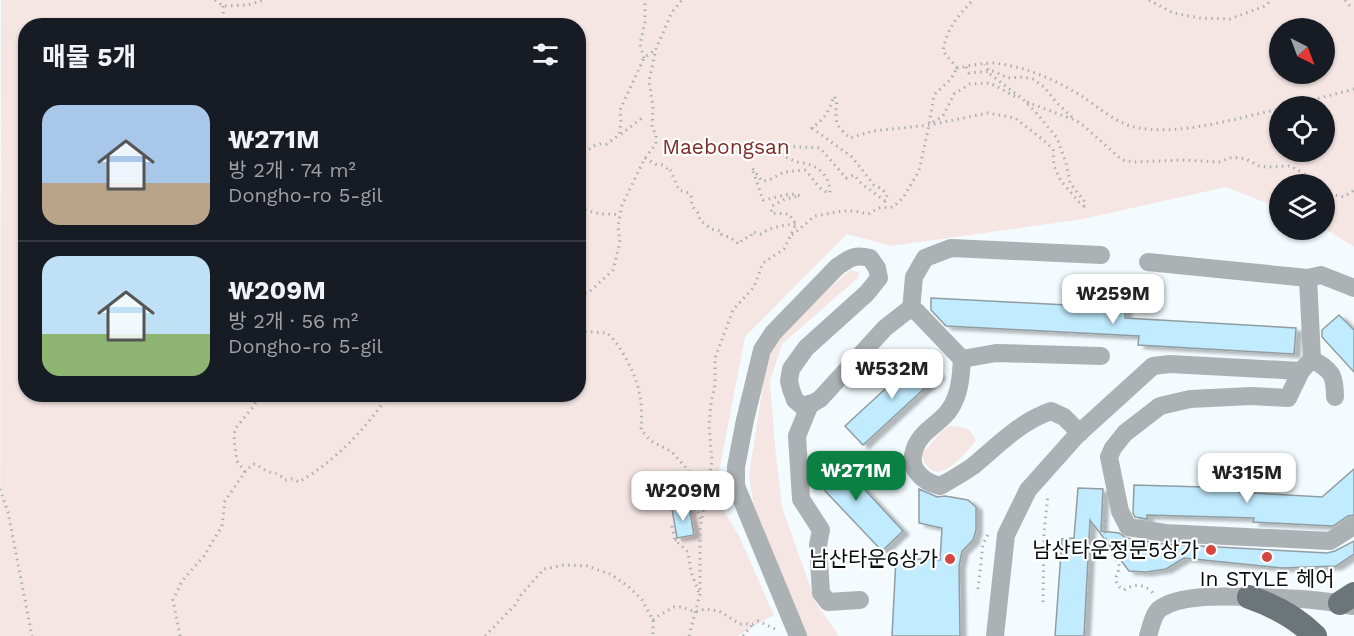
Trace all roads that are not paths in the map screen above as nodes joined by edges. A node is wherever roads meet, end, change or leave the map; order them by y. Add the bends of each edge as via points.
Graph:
1 (1101, 255) dead end
2 (1148, 262) dead end
3 (1308, 278) junction
4 (1354, 288) edge
5 (911, 310) junction
6 (1101, 356) dead end
7 (962, 359) junction
8 (1306, 365) junction
9 (1335, 397) dead end
10 (810, 404) junction
11 (1080, 433) junction
12 (1354, 526) edge
13 (1249, 597) junction
14 (860, 600) dead end
15 (1349, 601) edge
16 (798, 636) edge
17 (995, 636) edge
18 (1148, 636) edge
19 (1315, 636) edge

1 - 5 street via 951,248 925,258 914,277
2 - 3 street
3 - 4 street via 1321,275
3 - 8 street
5 - 7 street
5 - 10 street via 885,328 820,399
6 - 7 street via 996,353
7 - 11 street via 962,376 949,411 915,444 915,470 933,485 940,486 969,468 1037,416 1051,411 1064,417
8 - 9 street via 1329,370 1335,382
8 - 11 street via 1153,366
8 - 12 street via 1288,398 1190,399 1160,406 1125,433 1109,457 1120,512 1128,527 1165,533 1330,541
10 - 14 street via 797,436 801,499 821,530 821,593 828,602
10 - 16 street via 802,406 795,400 789,381 791,369 806,348 879,278 870,258 860,256 837,267 781,324 762,350 736,467 736,486
11 - 17 street via 1028,490 1005,535
13 - 15 street
13 - 18 street via 1180,600 1159,609
13 - 19 main road via 1290,615

